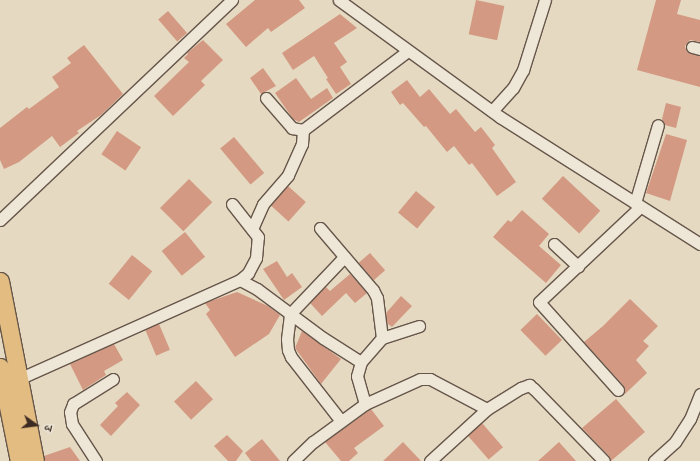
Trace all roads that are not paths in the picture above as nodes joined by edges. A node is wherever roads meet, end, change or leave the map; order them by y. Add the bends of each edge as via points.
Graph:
1 (232, 0) edge
2 (339, 0) edge
3 (545, 0) edge
4 (408, 51) junction
5 (266, 98) dead end
6 (492, 111) junction
7 (658, 125) dead end
8 (303, 130) junction
9 (232, 204) dead end
10 (637, 205) junction
11 (0, 220) edge
12 (320, 228) dead end
13 (252, 229) junction
14 (554, 244) dead end
15 (700, 244) edge
16 (344, 257) junction
17 (578, 266) junction
18 (240, 280) junction
19 (0, 281) edge
20 (290, 314) junction
21 (419, 326) dead end
22 (382, 338) junction
23 (361, 362) junction
24 (0, 367) edge
25 (114, 379) dead end
26 (8, 383) edge
27 (618, 390) dead end
28 (700, 394) edge
29 (365, 404) junction
30 (487, 409) junction
31 (341, 421) junction
32 (19, 461) edge
33 (35, 461) edge
34 (96, 461) edge
35 (293, 461) edge
36 (430, 461) edge
37 (604, 461) edge
38 (654, 461) edge

1 - 11 street
2 - 4 street
3 - 6 street via 523,70 513,88
4 - 6 street
4 - 8 street
5 - 8 street via 292,128
6 - 10 street
7 - 10 street
8 - 13 street via 302,144 288,175 263,204
9 - 13 street
10 - 15 street
10 - 17 street
12 - 16 street
13 - 18 street via 258,237 256,258 248,274
14 - 17 street
16 - 20 street
16 - 22 street via 377,298
17 - 27 street via 539,302
18 - 20 street via 257,289
18 - 26 street
19 - 26 main road
20 - 23 street
20 - 31 street via 288,350 291,357
21 - 22 street
22 - 23 street
23 - 29 street via 357,376
24 - 26 main road
25 - 34 street via 73,404 70,412 72,424
26 - 32 main road
26 - 33 main road
28 - 38 street via 690,419 675,442
29 - 30 street via 420,379 430,378
29 - 31 street
30 - 36 street
30 - 37 street via 528,385
31 - 35 street

